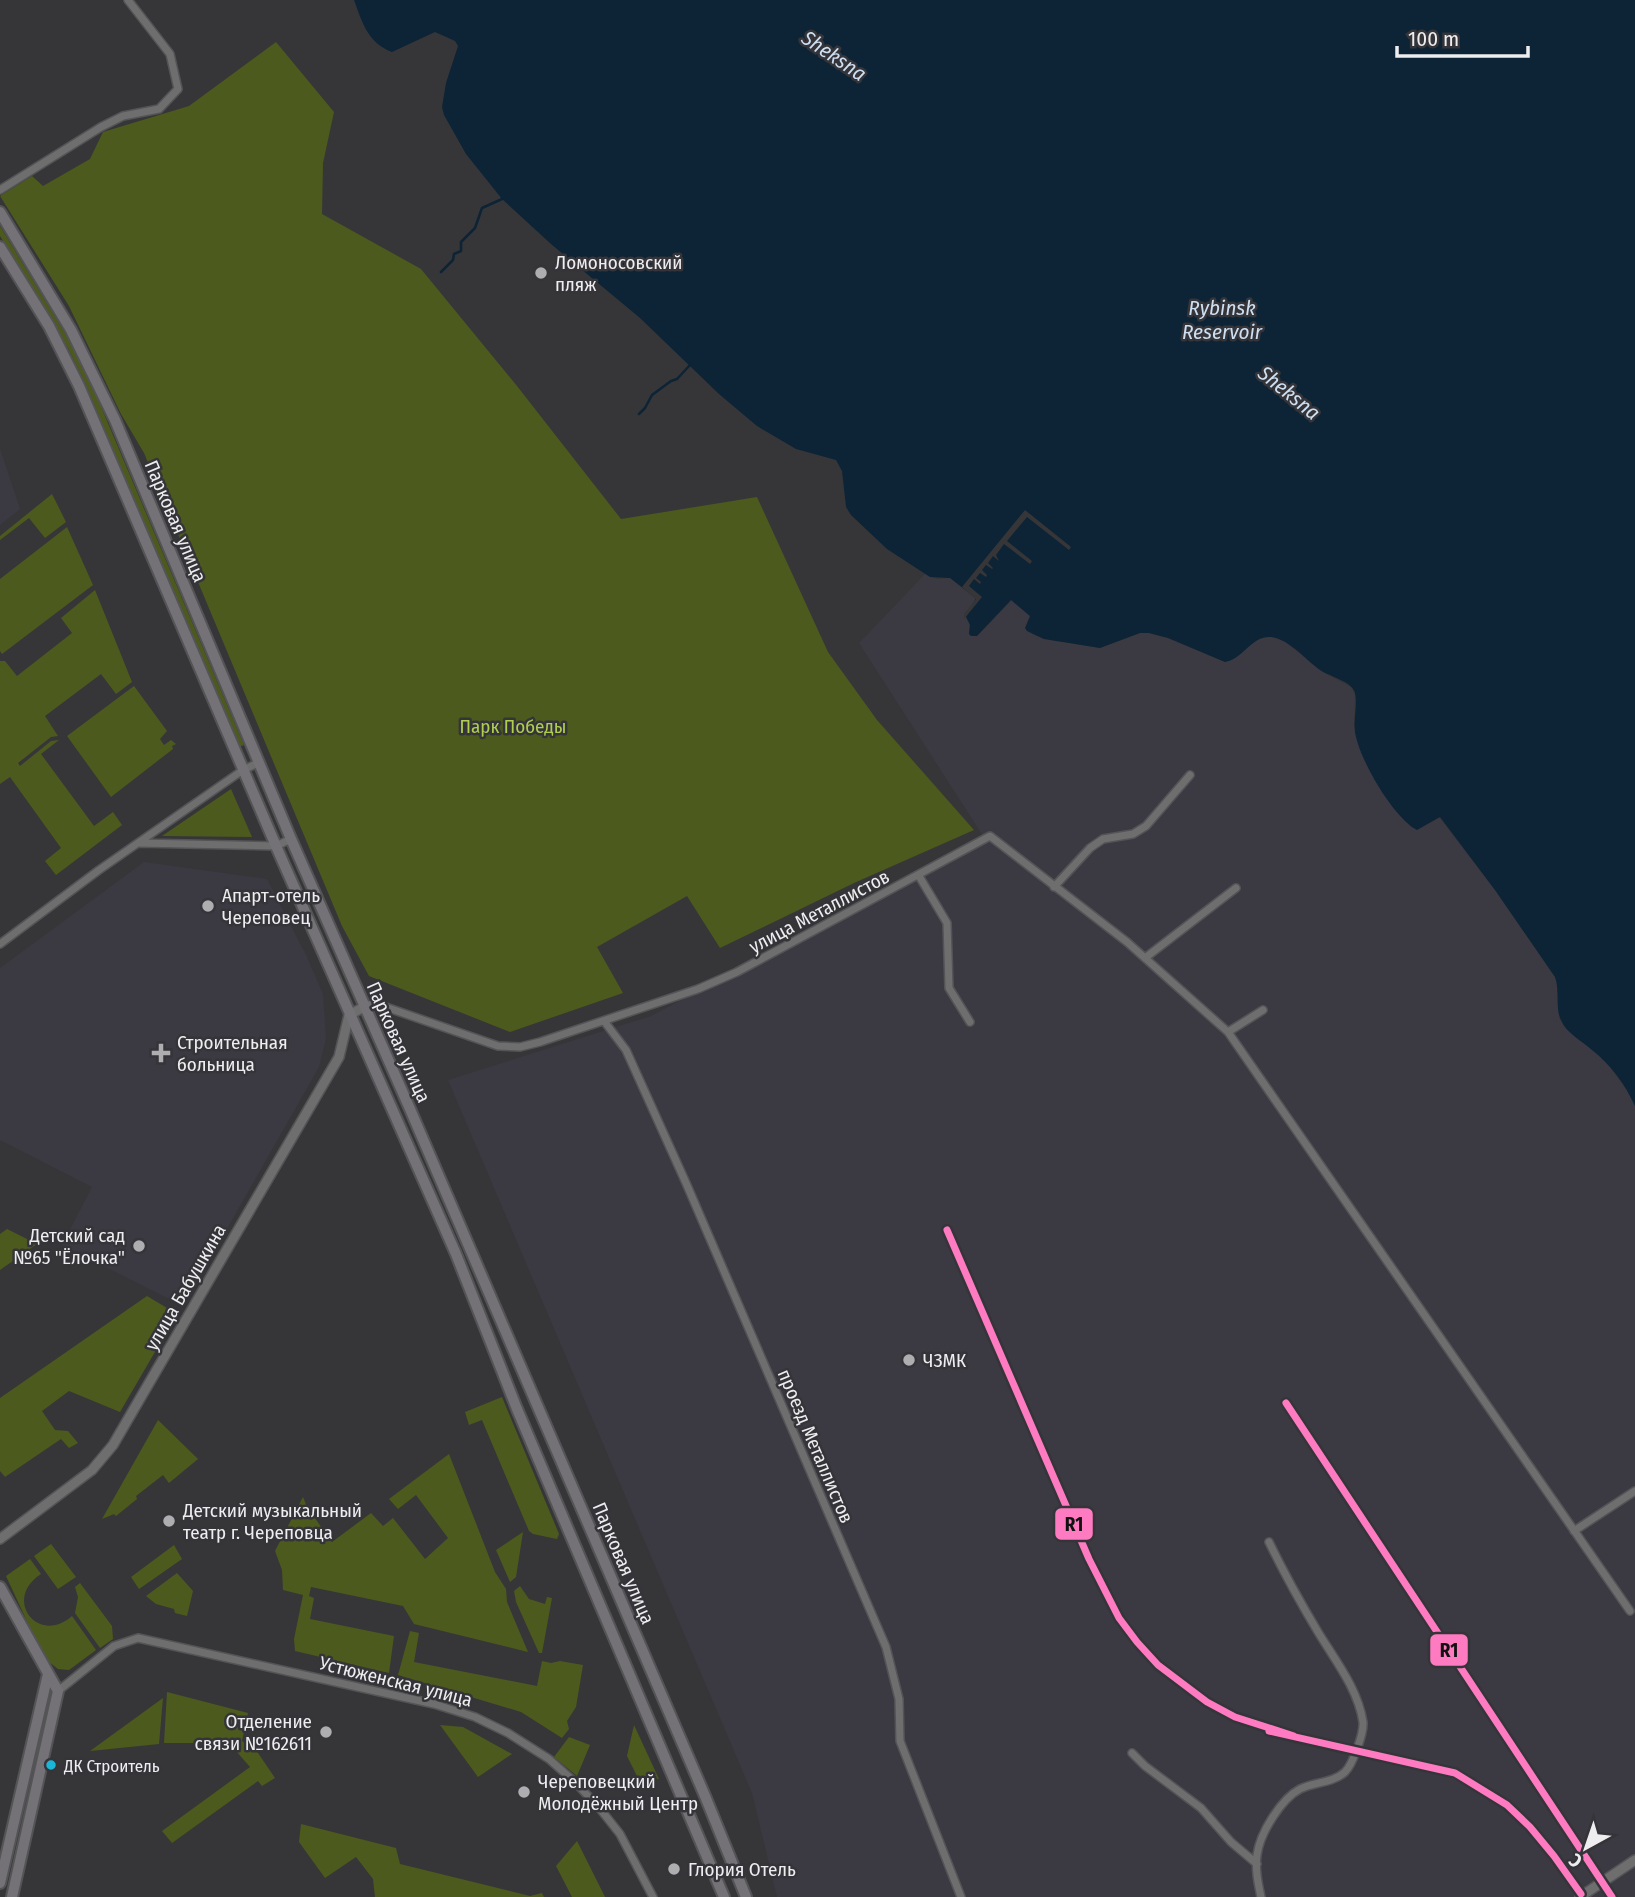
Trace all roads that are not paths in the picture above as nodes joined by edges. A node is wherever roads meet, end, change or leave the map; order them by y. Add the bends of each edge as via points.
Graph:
1 (128, 0) edge
2 (0, 190) edge
3 (0, 212) edge
4 (0, 247) edge
5 (258, 763) junction
6 (243, 770) junction
7 (1190, 775) dead end
8 (291, 839) junction
9 (138, 843) junction
10 (275, 846) junction
11 (919, 876) junction
12 (1054, 887) junction
13 (1236, 888) dead end
14 (0, 944) edge
15 (1145, 958) junction
16 (364, 1007) junction
17 (1263, 1010) dead end
18 (349, 1016) junction
19 (604, 1021) junction
20 (970, 1022) dead end
21 (1228, 1032) junction
22 (1635, 1491) edge
23 (1574, 1531) junction
24 (0, 1539) edge
25 (1269, 1542) dead end
26 (0, 1587) edge
27 (1630, 1611) dead end
28 (48, 1674) junction
29 (58, 1691) junction
30 (1132, 1753) dead end
31 (1635, 1860) edge
32 (1257, 1864) junction
33 (0, 1883) edge
34 (12, 1897) edge
35 (653, 1897) edge
36 (724, 1897) edge
37 (746, 1897) edge
38 (961, 1897) edge
39 (1261, 1897) edge
40 (1580, 1897) edge

1 - 2 street via 170,54 178,89 159,109 123,116
3 - 5 main road, Парковая улица via 91,368
4 - 6 main road, Парковая улица via 65,355
5 - 6 street
5 - 8 main road, Парковая улица
6 - 9 street
6 - 10 main road, Парковая улица
7 - 12 street via 1146,826 1096,843
8 - 10 street
8 - 16 main road, Парковая улица
9 - 10 street
9 - 14 street
10 - 18 main road, Парковая улица
11 - 12 street, улица Металлистов via 990,836
11 - 19 street, улица Металлистов via 737,972
11 - 20 street via 947,923 949,988
12 - 15 street, улица Металлистов
13 - 15 street
15 - 21 street, улица Металлистов
16 - 18 street
16 - 19 street, улица Металлистов via 374,1003 498,1046 520,1047
16 - 37 main road, Парковая улица
17 - 21 street
18 - 24 street, улица Бабушкина via 339,1057 113,1445 92,1470
18 - 36 main road, Парковая улица via 451,1243
19 - 38 street, проезд Металлистов via 626,1050 686,1183 886,1647 899,1699 900,1741
21 - 23 street, улица Металлистов
22 - 23 street
23 - 27 street, улица Металлистов
25 - 32 street via 1358,1699 1364,1726 1346,1772 1286,1798 1271,1820 1257,1852
26 - 28 main road
28 - 29 main road
28 - 33 main road
29 - 34 main road
29 - 35 street, Устюженская улица via 114,1646 138,1638 475,1717 549,1759 577,1784 620,1834
30 - 32 street via 1201,1808
31 - 40 street
32 - 39 street

